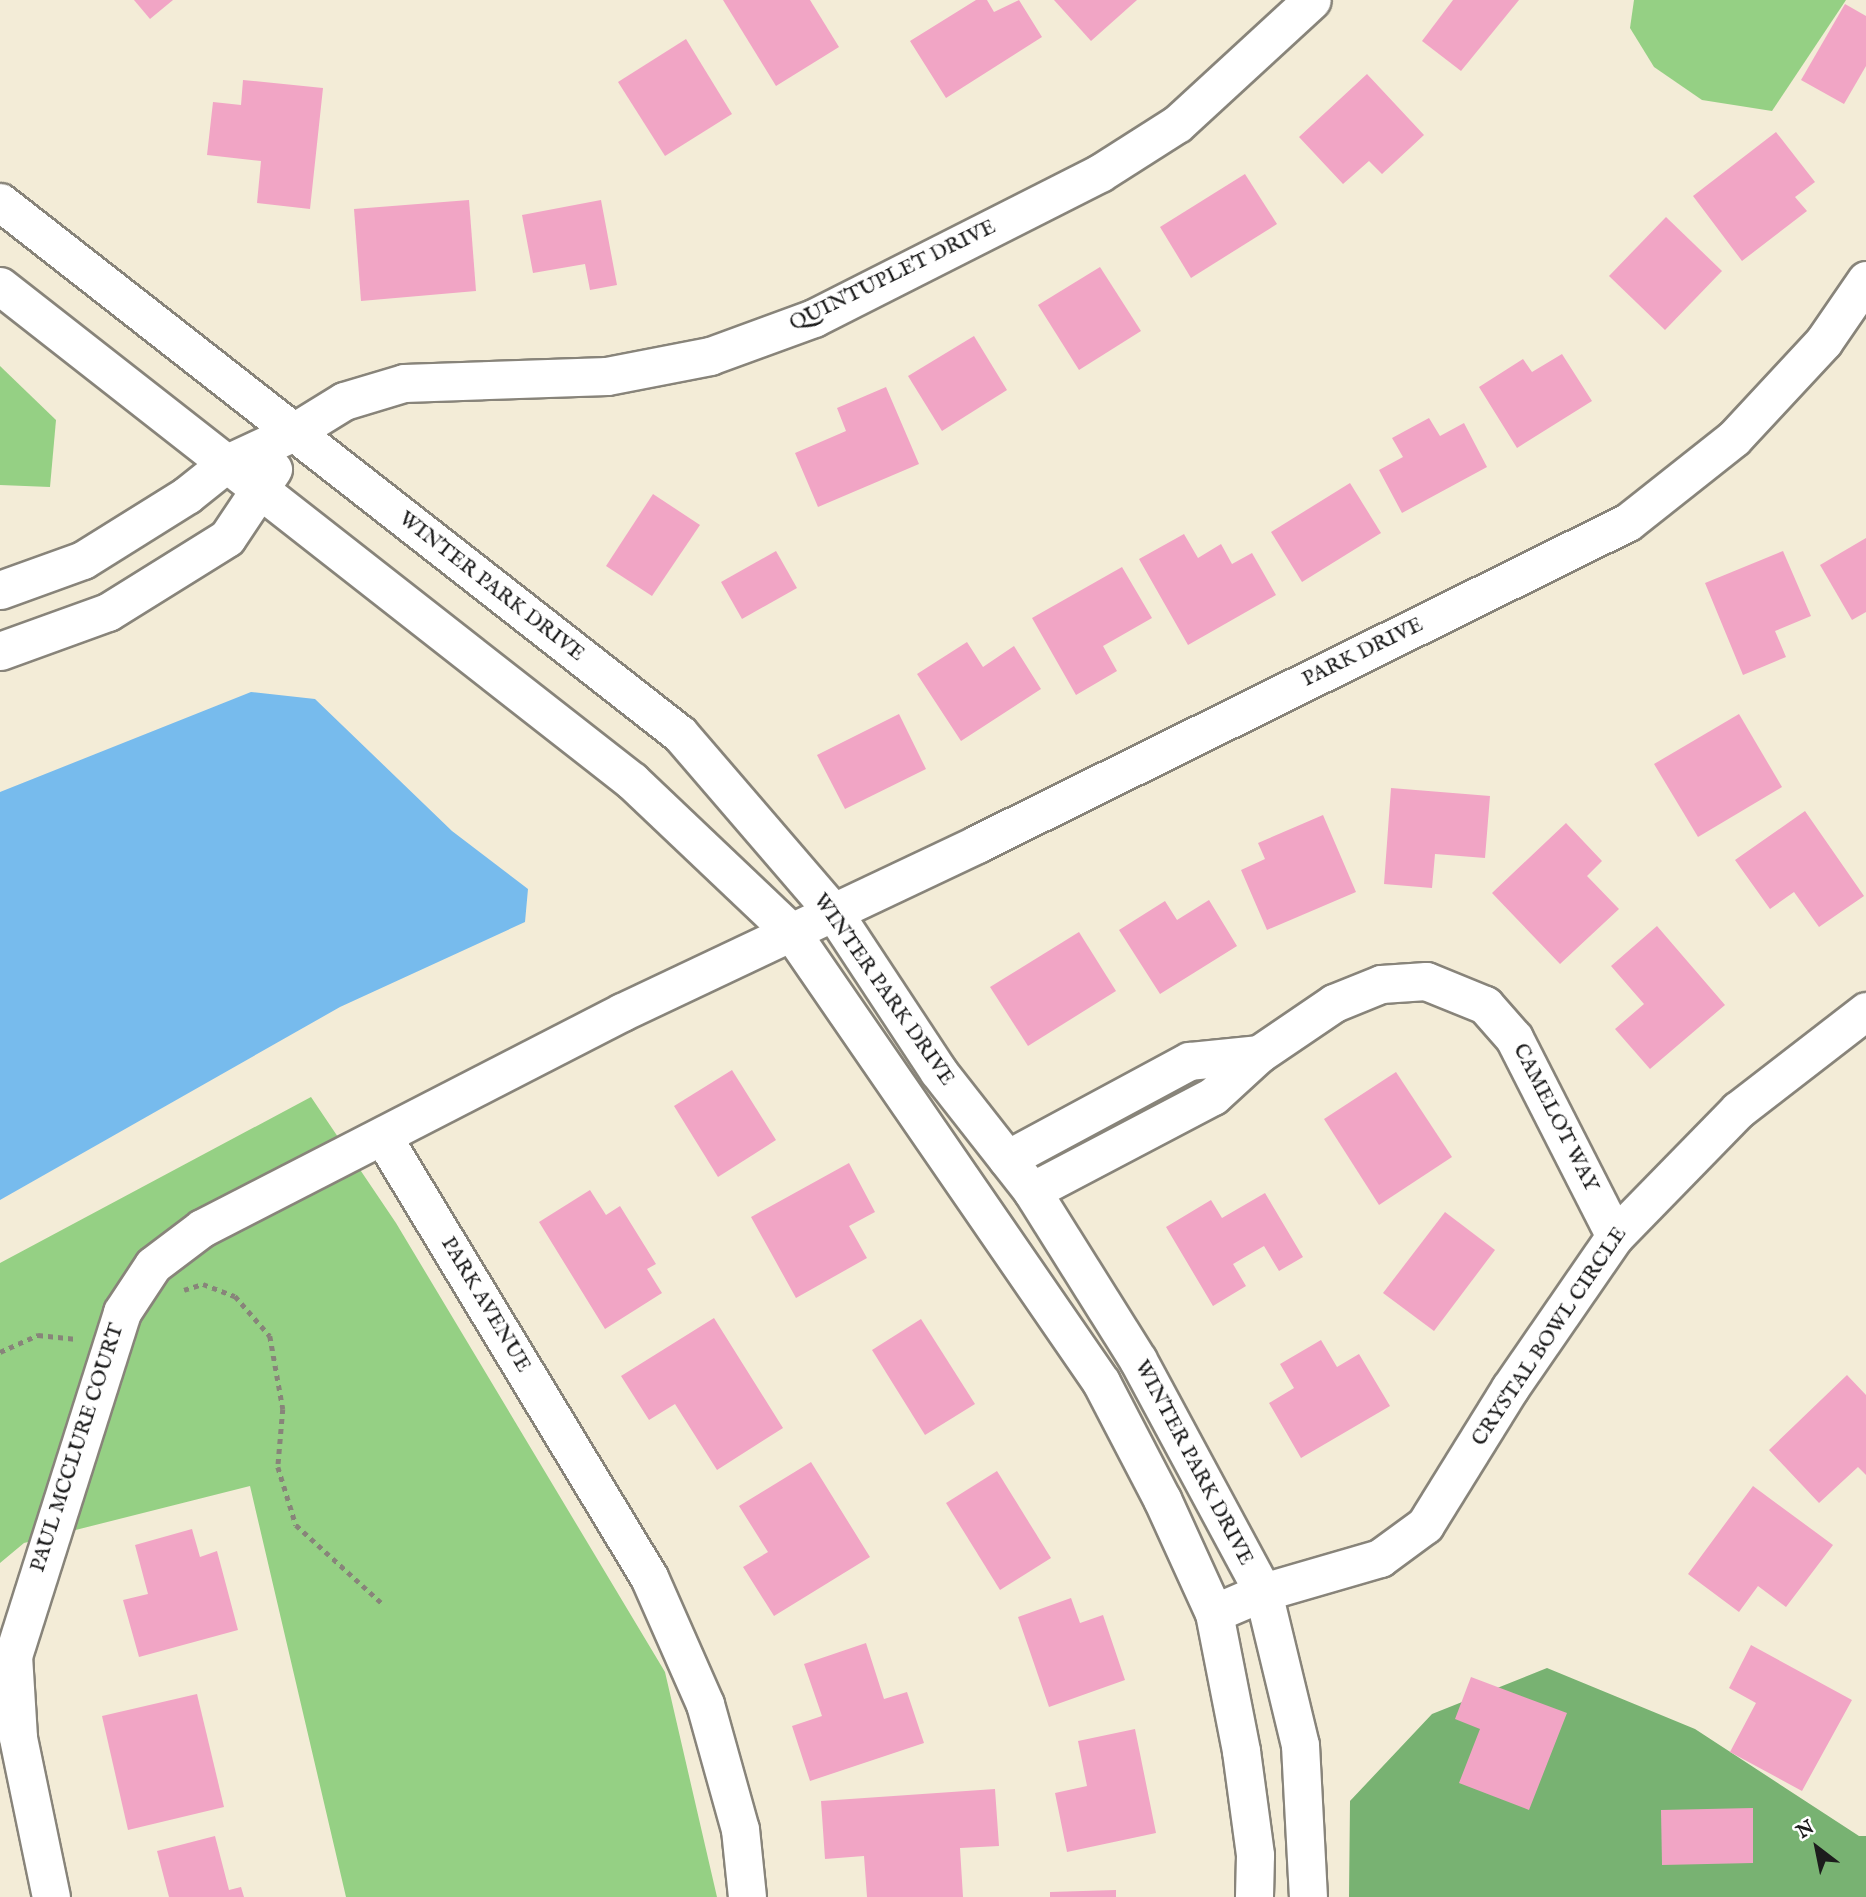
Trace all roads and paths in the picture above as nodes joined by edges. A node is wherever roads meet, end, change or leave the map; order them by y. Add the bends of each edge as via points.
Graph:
1 (1312, 0) edge
2 (0, 202) edge
3 (1866, 280) edge
4 (0, 286) edge
5 (292, 433) junction
6 (228, 463) junction
7 (262, 491) junction
8 (83, 560) junction
9 (0, 590) edge
10 (97, 616) junction
11 (0, 651) edge
12 (834, 913) junction
13 (792, 933) junction
14 (1866, 1011) edge
15 (1259, 1054) junction
16 (383, 1137) junction
17 (1007, 1159) junction
18 (1032, 1191) junction
19 (1615, 1236) junction
20 (182, 1291) dead end
21 (85, 1340) dead end
22 (0, 1352) edge
23 (1263, 1592) junction
24 (384, 1605) dead end
25 (1214, 1613) junction
26 (51, 1897) edge
27 (747, 1897) edge
28 (1254, 1897) edge
29 (1308, 1897) edge

1 - 5 street, QUINTUPLET DRIVE via 1279,35 1166,131 1100,173 814,318 710,356 607,376 404,383 344,401
2 - 5 street, WINTER PARK DRIVE
3 - 12 street, PARK DRIVE via 1824,341 1734,438 1628,522
4 - 6 street, WINTER PARK DRIVE
5 - 6 street, QUINTUPLET DRIVE
5 - 7 street
5 - 12 street, WINTER PARK DRIVE via 680,734
6 - 7 street, WINTER PARK DRIVE
6 - 8 street, QUINTUPLET DRIVE via 187,495
7 - 10 street via 227,538
7 - 13 street, WINTER PARK DRIVE via 632,781
8 - 9 street, QUINTUPLET DRIVE
8 - 10 street
10 - 11 street
12 - 13 street, PARK DRIVE
12 - 17 street, WINTER PARK DRIVE via 938,1071
13 - 16 street via 622,1012
13 - 25 street, WINTER PARK DRIVE via 1101,1382
14 - 19 street, CRYSTAL BOWL CIRCLE via 1738,1110
15 - 17 street, CAMELOT WAY via 1189,1062
15 - 18 street, CAMELOT WAY via 1213,1096
15 - 19 street, CAMELOT WAY via 1334,1003 1381,984 1426,981 1485,1005 1514,1038
16 - 26 street, PAUL MCCLURE COURT via 202,1228 153,1265 122,1312 13,1656 18,1737
16 - 27 street, PARK AVENUE via 649,1577 705,1704 740,1829
17 - 18 street, WINTER PARK DRIVE
18 - 23 street, WINTER PARK DRIVE via 1138,1360
19 - 23 street, CRYSTAL BOWL CIRCLE via 1510,1388 1425,1525 1380,1558
20 - 24 path via 203,1284 234,1297 270,1336 283,1409 278,1467 296,1525
21 - 22 path via 38,1335
23 - 25 street, CRYSTAL BOWL CIRCLE
23 - 29 street, WINTER PARK DRIVE via 1300,1745
25 - 28 street, WINTER PARK DRIVE via 1241,1751 1255,1855

